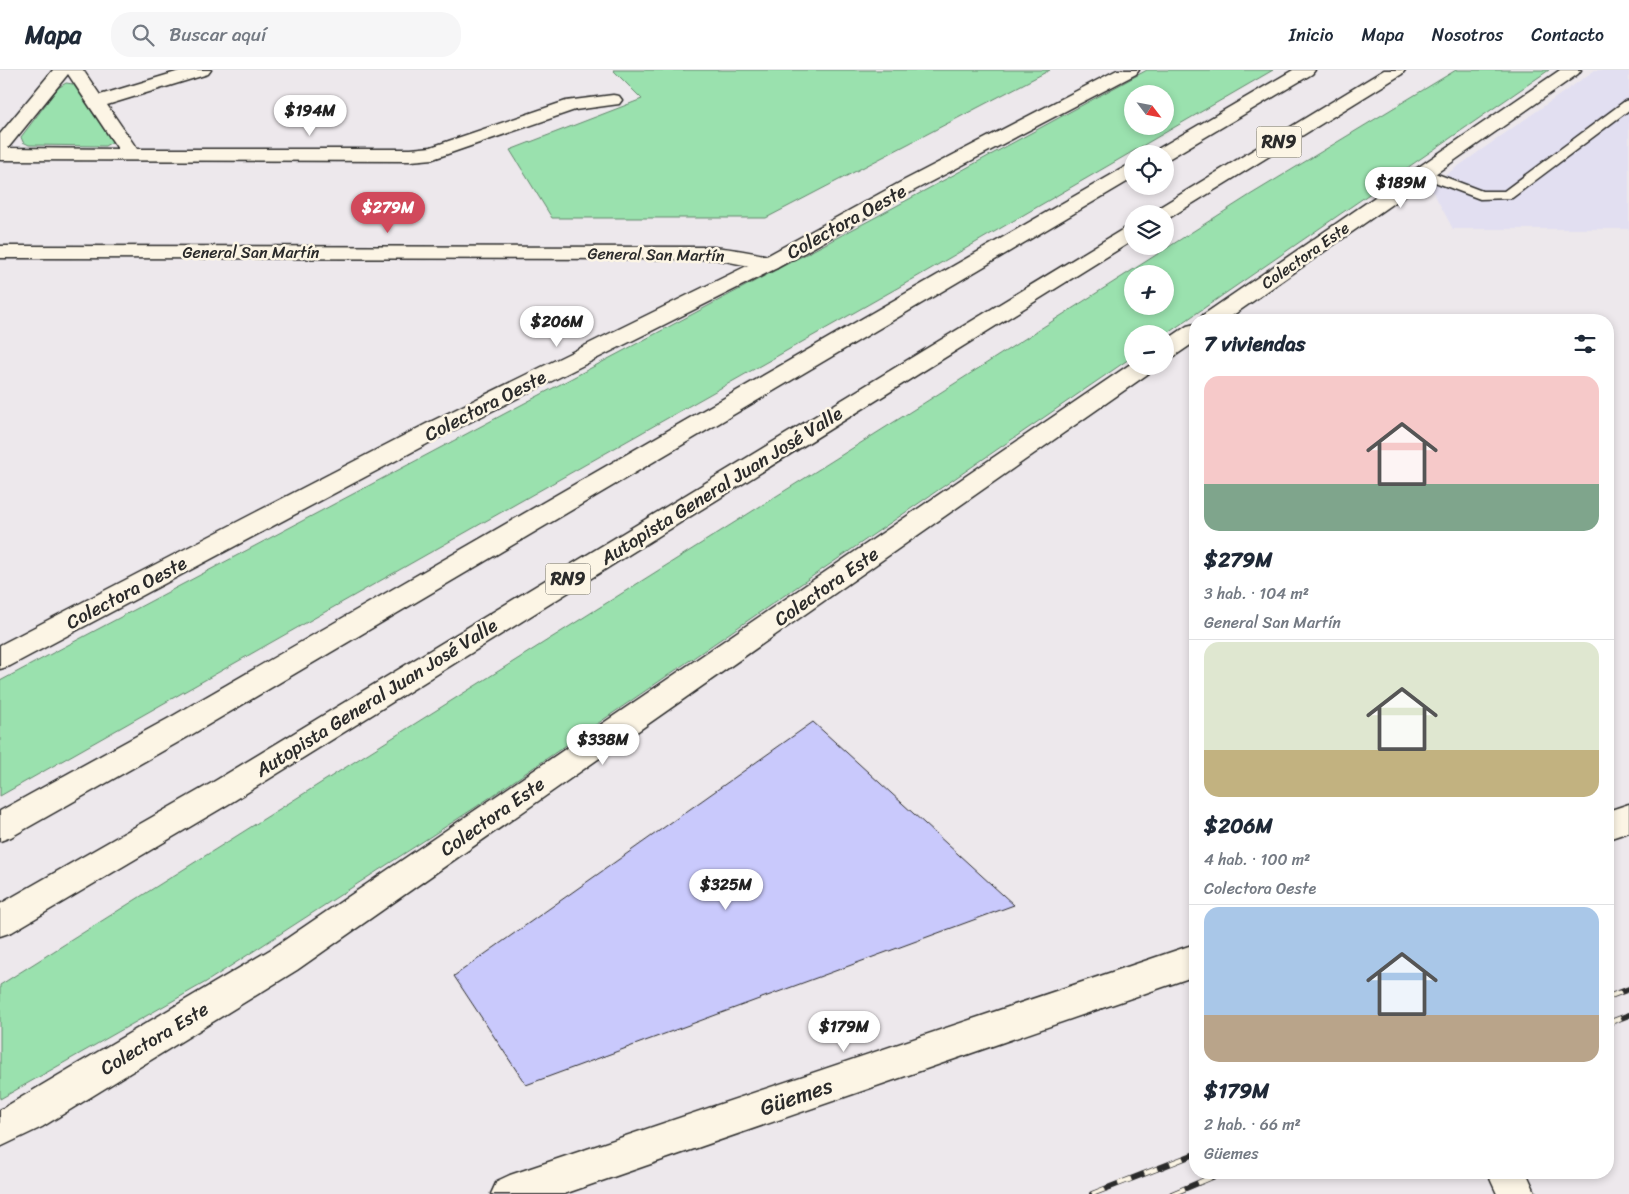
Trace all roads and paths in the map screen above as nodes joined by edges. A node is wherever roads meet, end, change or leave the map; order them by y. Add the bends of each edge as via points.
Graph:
1 (62, 70) edge
2 (74, 70) edge
3 (202, 70) edge
4 (1130, 70) edge
5 (1306, 70) edge
6 (1396, 70) edge
7 (1572, 70) edge
8 (613, 100) dead end
9 (97, 102) junction
10 (1629, 104) edge
11 (0, 146) edge
12 (1174, 147) edge
13 (131, 153) junction
14 (0, 154) edge
15 (1424, 172) junction
16 (1124, 176) edge
17 (1174, 207) edge
18 (1124, 237) edge
19 (0, 252) edge
20 (770, 263) junction
21 (1220, 314) edge
22 (1189, 335) edge
23 (1174, 346) edge
24 (1131, 375) edge
25 (0, 658) edge
26 (1629, 818) edge
27 (1614, 823) edge
28 (0, 827) edge
29 (0, 921) edge
30 (1189, 962) edge
31 (14, 1122) edge
32 (0, 1145) edge
33 (1509, 1179) edge
34 (510, 1194) edge
35 (1518, 1194) edge

1 - 11 main road
2 - 9 main road
3 - 9 main road
4 - 20 main road, Colectora Oeste via 906,187
5 - 12 main road, RN9
6 - 17 main road, RN9
7 - 15 main road, Colectora Este
8 - 13 main road via 572,105 433,153
9 - 13 main road
10 - 15 lane via 1507,195 1480,195
13 - 14 main road
15 - 21 main road, Colectora Este
16 - 28 main road via 181,726
18 - 29 main road, Autopista General Juan José Valle / RN9 via 221,793
19 - 20 main road, General San Martín via 713,253
20 - 25 main road, Colectora Oeste via 434,430
22 - 23 main road
24 - 31 main road, Colectora Este via 285,959
26 - 27 main road
30 - 34 main road, Güemes
31 - 32 main road, Colectora Este
33 - 35 main road

